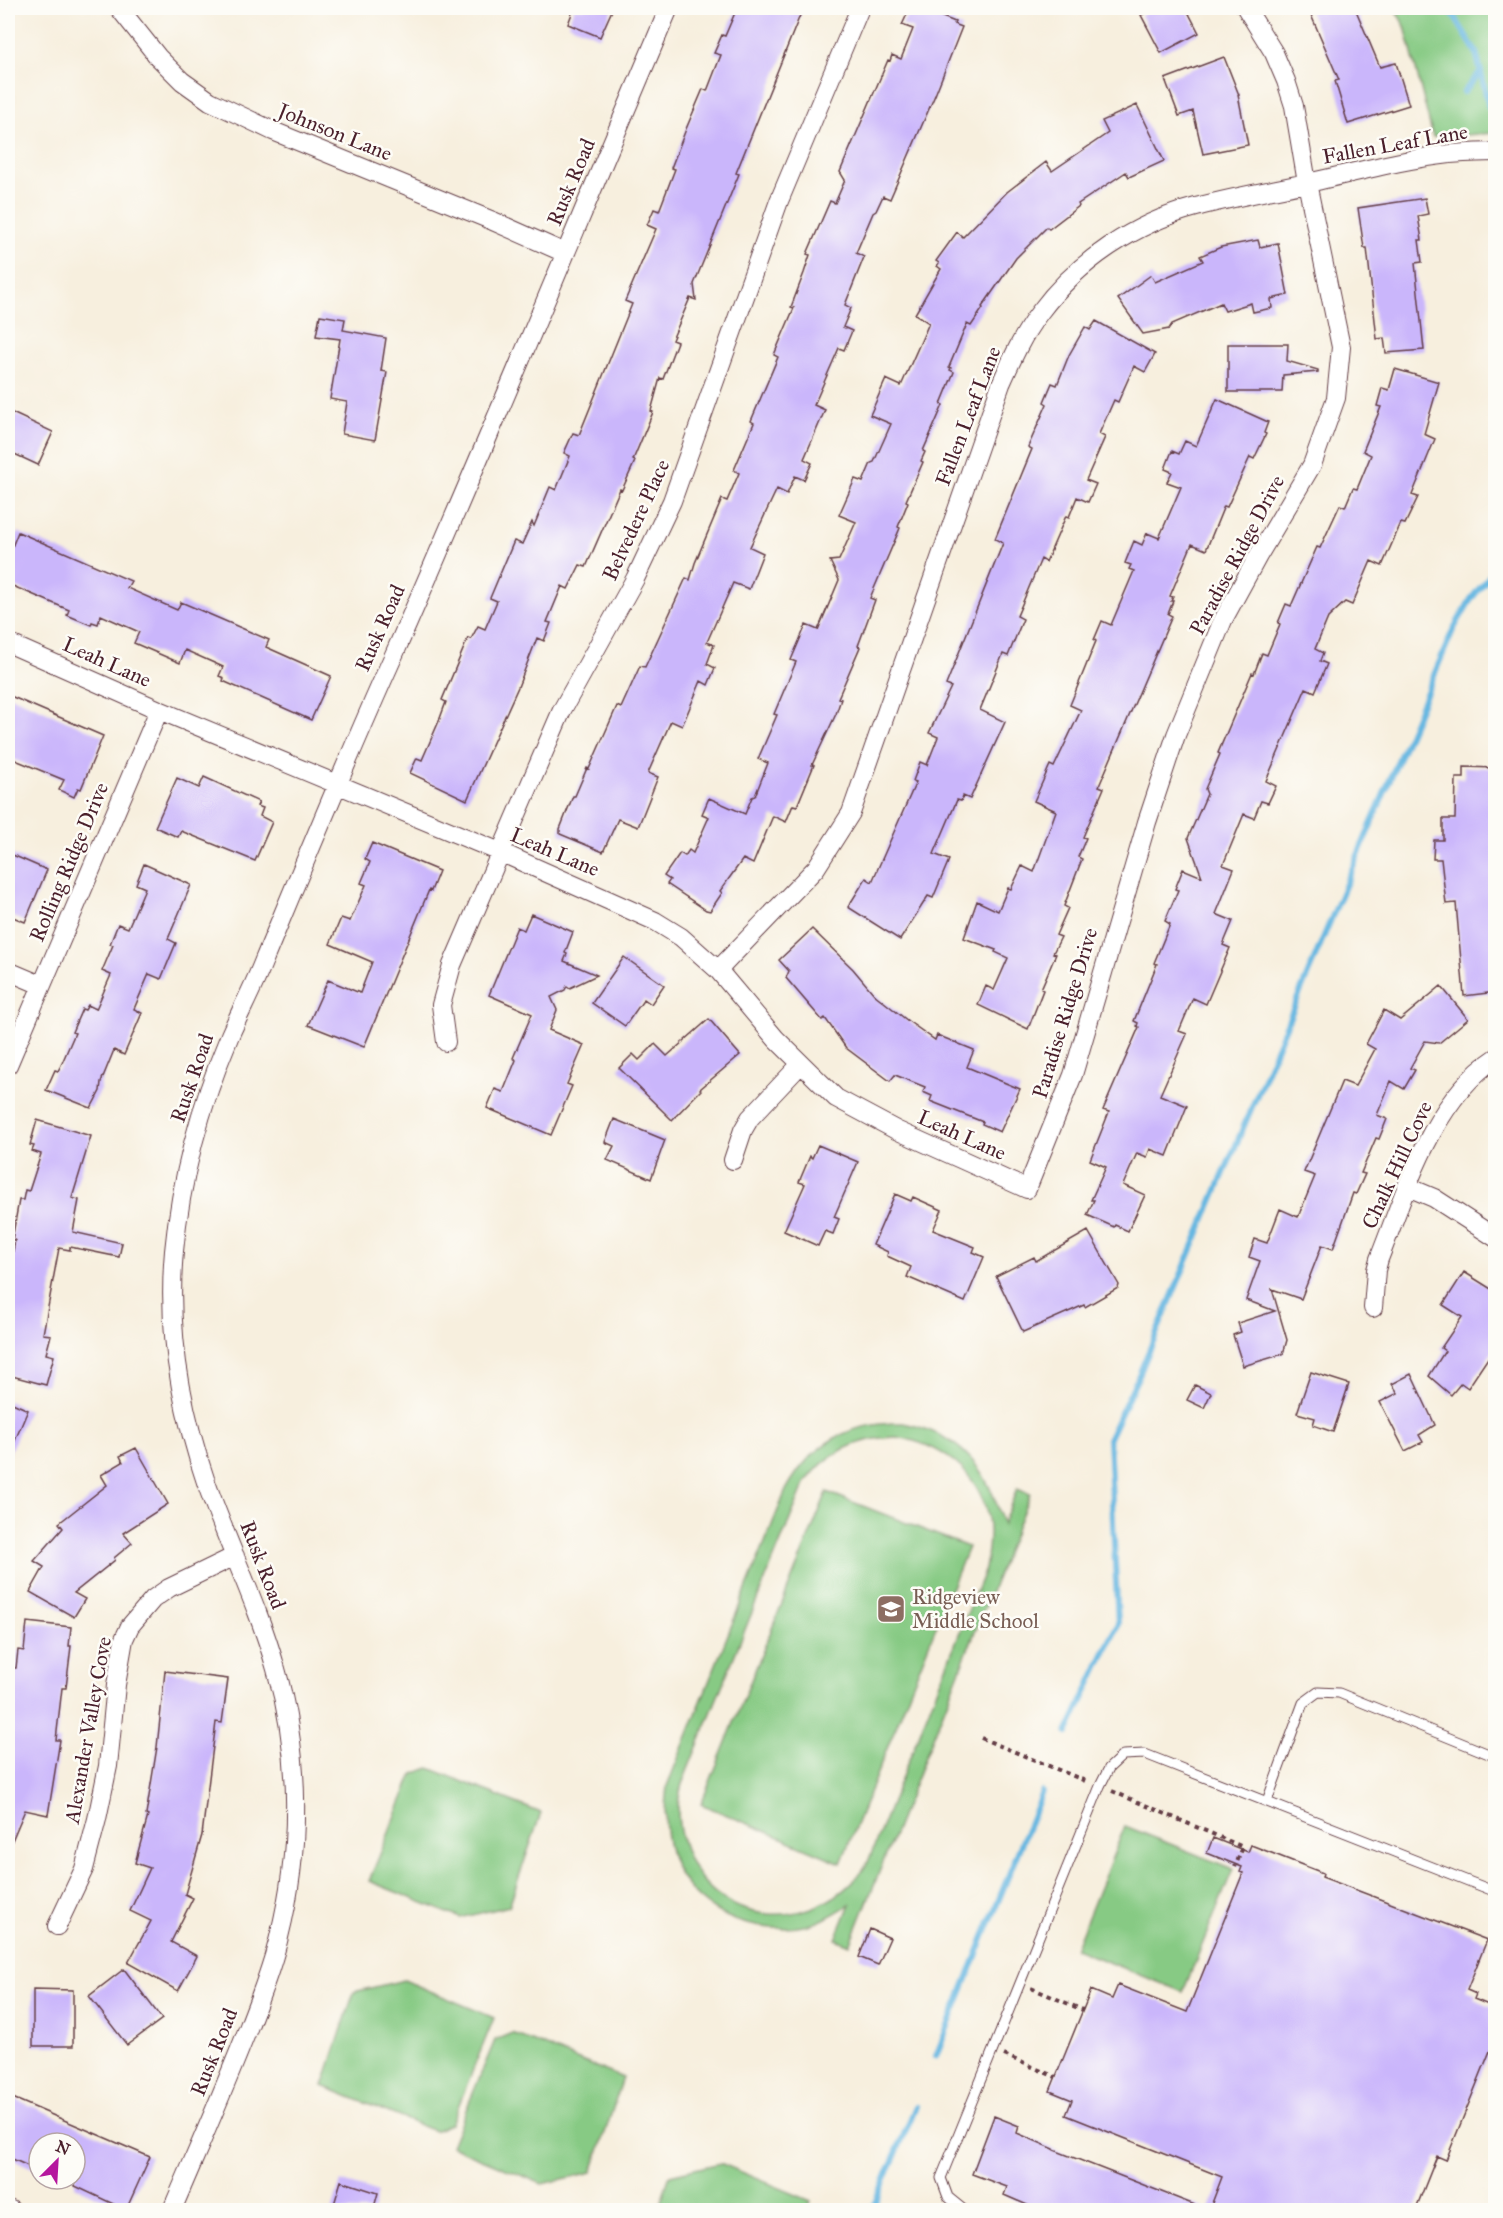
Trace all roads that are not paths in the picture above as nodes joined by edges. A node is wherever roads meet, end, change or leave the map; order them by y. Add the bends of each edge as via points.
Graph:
1 (119, 8) edge
2 (669, 8) edge
3 (860, 8) edge
4 (1246, 8) edge
5 (1496, 152) edge
6 (1307, 183) junction
7 (565, 254) junction
8 (8, 643) edge
9 (159, 710) junction
10 (337, 782) junction
11 (500, 852) junction
12 (718, 970) junction
13 (8, 971) edge
14 (41, 985) junction
15 (446, 1042) dead end
16 (1496, 1058) edge
17 (8, 1065) edge
18 (800, 1065) junction
19 (734, 1160) dead end
20 (1408, 1187) junction
21 (1027, 1189) joint
22 (1496, 1238) edge
23 (1373, 1308) dead end
24 (235, 1556) junction
25 (1496, 1757) edge
26 (1267, 1801) junction
27 (1496, 1892) edge
28 (57, 1926) dead end
29 (172, 2211) edge
30 (964, 2211) edge

1 - 7 street, Johnson Lane via 158,57 210,101
2 - 7 street, Rusk Road
3 - 11 street, Belvedere Place via 779,201 672,501 635,579 562,710
4 - 6 street, Paradise Ridge Drive via 1286,81
5 - 6 street, Fallen Leaf Lane via 1449,154
6 - 12 street, Fallen Leaf Lane via 1194,207 1150,223 1089,261 1040,312 1016,350 1001,384 851,813 816,868
6 - 21 street, Paradise Ridge Drive via 1341,346 1336,398 1312,465 1223,621 1176,735 1073,1075
7 - 10 street, Rusk Road
8 - 9 street, Leah Lane
9 - 10 street, Leah Lane
9 - 14 street, Rolling Ridge Drive
10 - 11 street, Leah Lane
10 - 24 street, Rusk Road via 206,1097 179,1210 172,1286 181,1386 206,1482
11 - 12 street, Leah Lane via 655,921 681,937
11 - 15 street, Belvedere Place via 445,988 441,1005
12 - 18 street, Leah Lane
13 - 14 street
14 - 17 street, Rolling Ridge Drive
16 - 20 street, Chalk Hill Cove via 1468,1080 1445,1108
18 - 19 street via 750,1118
18 - 21 street, Leah Lane via 836,1098 896,1130
20 - 22 street via 1434,1198
20 - 23 street, Chalk Hill Cove via 1376,1270
24 - 28 street, Alexander Valley Cove via 161,1593 130,1626 116,1685 108,1766 97,1819 84,1869
24 - 29 street, Rusk Road via 278,1673 288,1725 294,1776 292,1867 269,1973
25 - 26 lane via 1339,1694 1317,1692 1303,1703
26 - 27 lane
26 - 30 lane via 1145,1754 1123,1755 1109,1768 941,2178 948,2197

